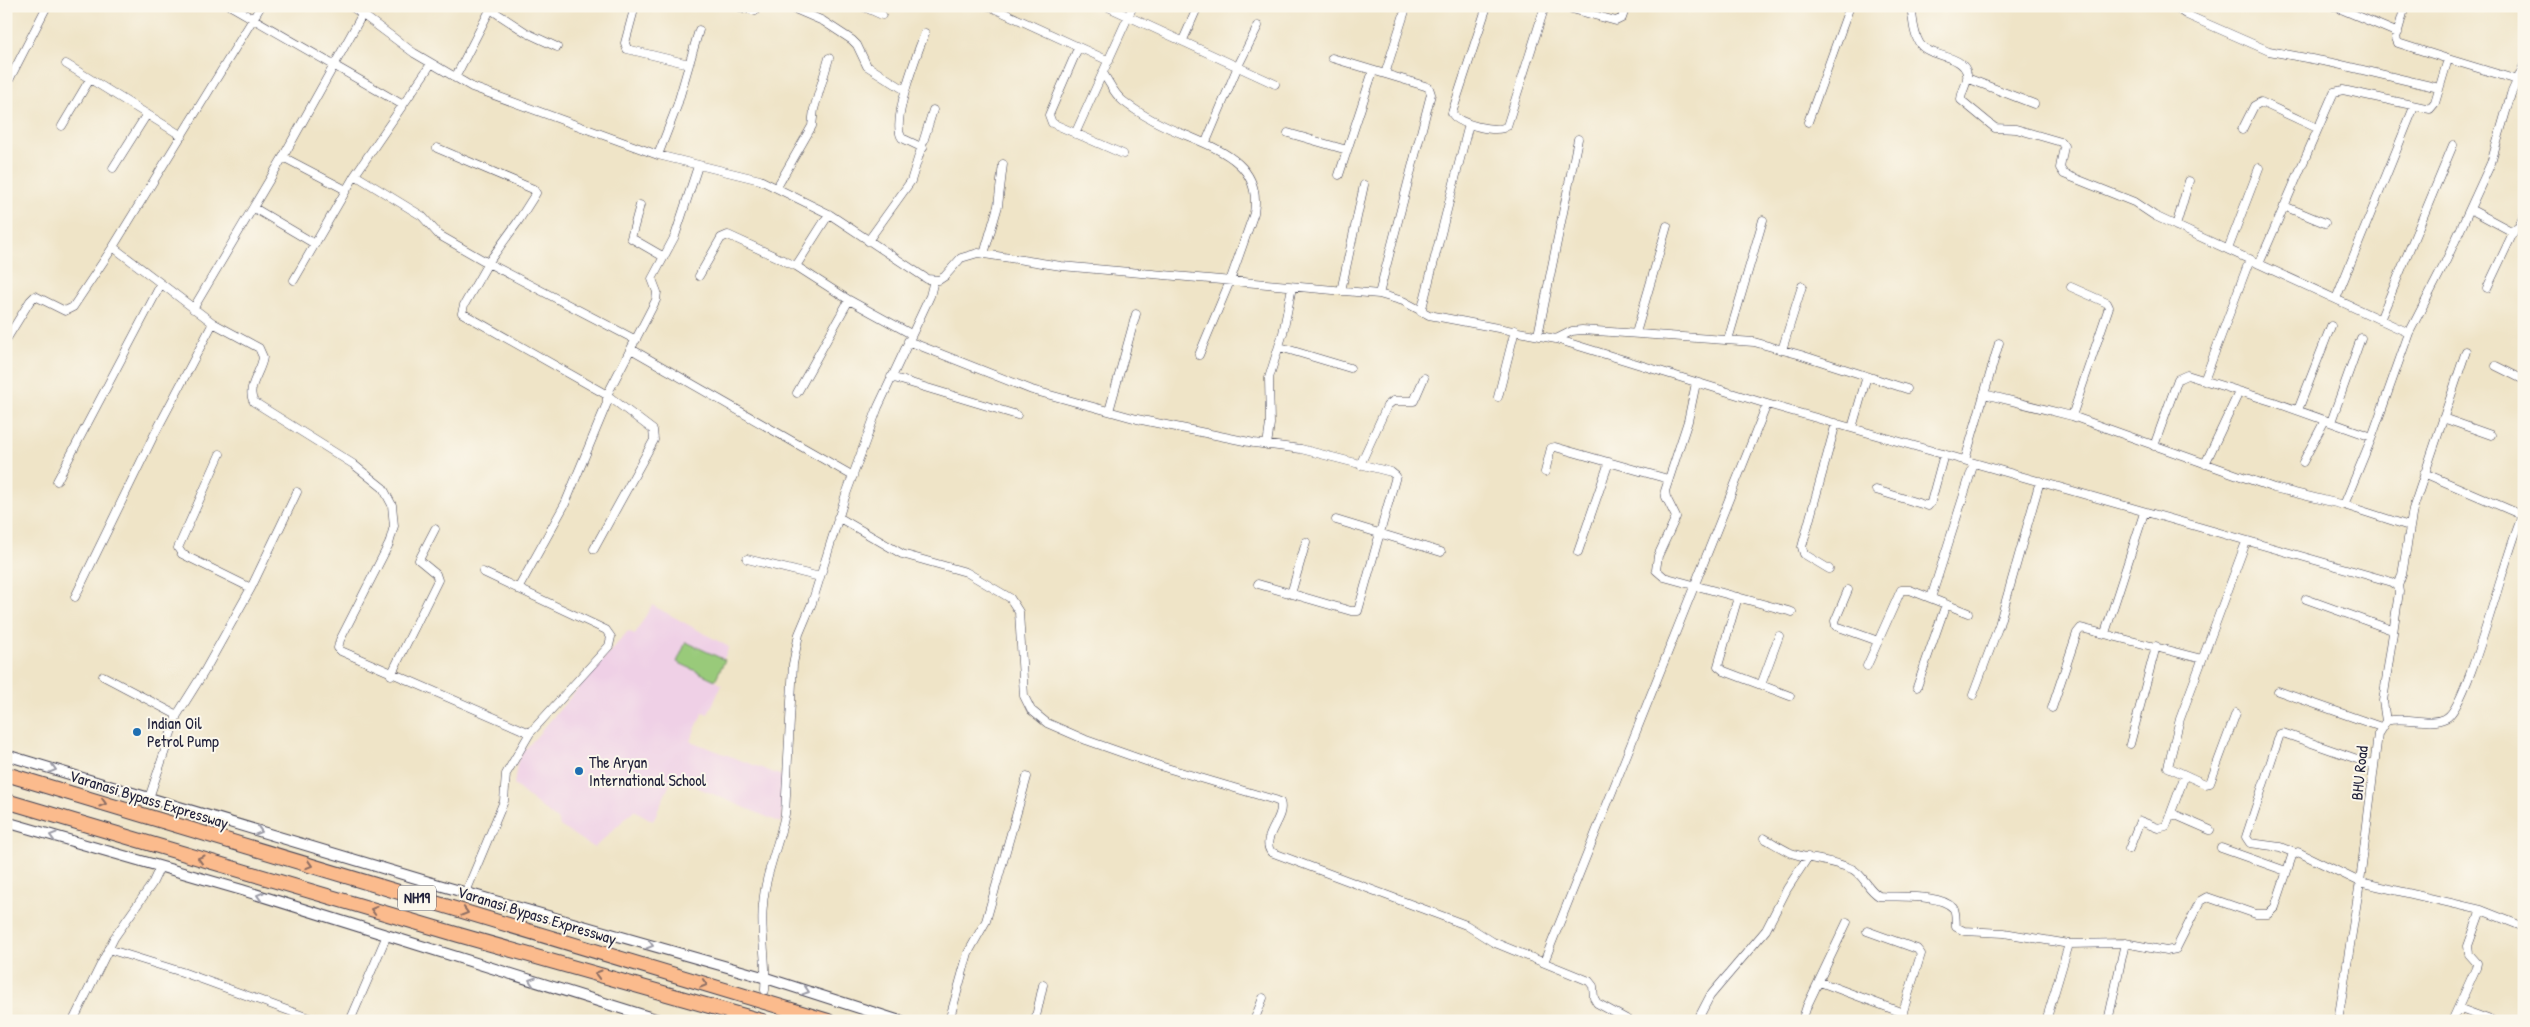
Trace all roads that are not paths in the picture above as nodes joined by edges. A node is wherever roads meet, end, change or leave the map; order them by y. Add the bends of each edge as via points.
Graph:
1 (48, 6) edge
2 (231, 6) edge
3 (261, 6) edge
4 (351, 6) edge
5 (635, 6) edge
6 (736, 6) edge
7 (788, 6) edge
8 (862, 6) edge
9 (988, 6) edge
10 (1106, 6) edge
11 (1133, 6) edge
12 (1198, 6) edge
13 (1487, 6) edge
14 (1546, 6) edge
15 (1560, 6) edge
16 (1626, 6) edge
17 (1850, 6) edge
18 (1911, 6) edge
19 (2173, 6) edge
20 (2334, 6) edge
21 (2405, 6) edge
22 (491, 8) edge
23 (754, 11) dead end
24 (1405, 11) dead end
25 (362, 15) junction
26 (882, 15) dead end
27 (1129, 16) junction
28 (254, 19) junction
29 (1258, 26) dead end
30 (699, 30) dead end
31 (925, 33) dead end
32 (2398, 33) junction
33 (1184, 40) junction
34 (557, 47) dead end
35 (1078, 48) junction
36 (829, 58) dead end
37 (1332, 58) dead end
38 (2448, 59) junction
39 (1108, 61) junction
40 (66, 64) dead end
41 (431, 64) junction
42 (689, 64) junction
43 (2524, 65) edge
44 (334, 66) junction
45 (1238, 66) junction
46 (1373, 71) junction
47 (1103, 73) junction
48 (1385, 74) junction
49 (455, 78) junction
50 (1967, 78) junction
51 (90, 79) junction
52 (2520, 81) edge
53 (1276, 84) dead end
54 (6, 86) edge
55 (2439, 88) junction
56 (905, 90) junction
57 (2034, 104) dead end
58 (403, 105) junction
59 (2414, 107) junction
60 (934, 110) dead end
61 (147, 114) junction
62 (1808, 122) dead end
63 (1469, 124) junction
64 (62, 126) dead end
65 (2318, 128) junction
66 (2242, 130) dead end
67 (1288, 133) dead end
68 (1076, 134) junction
69 (182, 136) junction
70 (1578, 139) dead end
71 (1206, 142) junction
72 (2454, 145) dead end
73 (437, 148) dead end
74 (923, 148) junction
75 (1347, 150) junction
76 (1123, 154) dead end
77 (658, 155) junction
78 (283, 157) junction
79 (1003, 164) dead end
80 (698, 166) junction
81 (113, 168) dead end
82 (2259, 168) dead end
83 (355, 175) junction
84 (1339, 176) dead end
85 (2189, 181) dead end
86 (1364, 185) dead end
87 (777, 187) junction
88 (346, 190) junction
89 (640, 205) dead end
90 (2284, 206) junction
91 (254, 208) junction
92 (2470, 209) junction
93 (828, 214) junction
94 (2524, 216) edge
95 (1763, 220) dead end
96 (2324, 223) dead end
97 (1667, 226) dead end
98 (2176, 226) junction
99 (2514, 231) junction
100 (868, 241) junction
101 (315, 244) junction
102 (113, 247) junction
103 (2228, 249) junction
104 (984, 254) junction
105 (664, 257) junction
106 (2250, 260) junction
107 (488, 263) junction
108 (2259, 264) junction
109 (796, 266) junction
110 (699, 276) dead end
111 (294, 280) dead end
112 (934, 280) junction
113 (1230, 281) junction
114 (161, 284) junction
115 (1802, 286) dead end
116 (2071, 286) dead end
117 (1292, 287) junction
118 (2487, 288) dead end
119 (1341, 291) junction
120 (1379, 294) junction
121 (2336, 299) junction
122 (849, 300) junction
123 (193, 309) junction
124 (1421, 312) junction
125 (1136, 314) dead end
126 (2380, 320) junction
127 (212, 323) junction
128 (2331, 326) dead end
129 (1515, 330) junction
130 (1636, 333) junction
131 (2409, 333) junction
132 (1538, 335) junction
133 (910, 337) junction
134 (2361, 338) dead end
135 (1556, 339) junction
136 (6, 340) edge
137 (636, 340) junction
138 (1728, 340) junction
139 (1999, 343) dead end
140 (1280, 347) junction
141 (631, 349) junction
142 (1782, 350) junction
143 (2466, 351) dead end
144 (1199, 355) dead end
145 (2496, 366) dead end
146 (1350, 368) dead end
147 (891, 376) junction
148 (1867, 376) junction
149 (1424, 378) dead end
150 (2524, 380) edge
151 (2204, 381) junction
152 (1696, 383) junction
153 (1907, 389) dead end
154 (2239, 392) junction
155 (797, 393) dead end
156 (1984, 394) junction
157 (607, 395) junction
158 (1498, 397) dead end
159 (1767, 404) junction
160 (2298, 410) junction
161 (1109, 411) junction
162 (1017, 415) dead end
163 (2072, 416) junction
164 (2443, 418) junction
165 (2328, 421) junction
166 (1836, 423) junction
167 (1852, 428) junction
168 (2490, 435) dead end
169 (2372, 437) junction
170 (1267, 445) junction
171 (2154, 446) junction
172 (220, 454) dead end
173 (1944, 454) junction
174 (1964, 460) junction
175 (1609, 462) junction
176 (2303, 462) dead end
177 (1974, 463) junction
178 (1360, 464) junction
179 (2205, 464) junction
180 (1544, 472) dead end
181 (2424, 473) junction
182 (853, 476) junction
183 (1668, 479) junction
184 (56, 481) dead end
185 (2040, 481) junction
186 (1876, 490) dead end
187 (297, 492) dead end
188 (2344, 505) junction
189 (2144, 512) junction
190 (2523, 514) edge
191 (838, 516) junction
192 (1336, 520) dead end
193 (2409, 526) junction
194 (435, 529) dead end
195 (1381, 534) junction
196 (1306, 542) dead end
197 (2246, 542) junction
198 (594, 549) dead end
199 (1441, 552) dead end
200 (1578, 552) dead end
201 (747, 559) dead end
202 (1829, 569) dead end
203 (483, 572) dead end
204 (820, 577) junction
205 (1258, 584) dead end
206 (1696, 585) junction
207 (2398, 586) junction
208 (251, 588) junction
209 (518, 589) junction
210 (1848, 590) dead end
211 (1290, 594) junction
212 (75, 597) dead end
213 (1738, 597) junction
214 (1931, 598) junction
215 (2306, 599) dead end
216 (1946, 604) junction
217 (1792, 612) dead end
218 (1968, 613) dead end
219 (2392, 630) junction
220 (2105, 633) junction
221 (1779, 636) dead end
222 (1878, 641) junction
223 (2156, 646) junction
224 (2202, 659) junction
225 (1867, 666) dead end
226 (391, 675) junction
227 (103, 676) dead end
228 (1761, 685) junction
229 (1917, 687) dead end
230 (2278, 691) dead end
231 (1973, 695) dead end
232 (1790, 696) dead end
233 (2052, 708) dead end
234 (2236, 713) dead end
235 (177, 715) junction
236 (2384, 724) junction
237 (530, 733) junction
238 (2130, 744) dead end
239 (6, 755) edge
240 (2374, 765) junction
241 (6, 774) edge
242 (2185, 775) junction
243 (1027, 776) dead end
244 (149, 798) junction
245 (6, 801) edge
246 (2171, 812) junction
247 (6, 822) edge
248 (2210, 830) dead end
249 (1764, 838) dead end
250 (2221, 848) dead end
251 (2129, 849) dead end
252 (2295, 853) junction
253 (1808, 857) junction
254 (160, 867) junction
255 (2286, 872) junction
256 (2360, 882) junction
257 (466, 892) junction
258 (2481, 910) junction
259 (1847, 922) dead end
260 (2524, 927) edge
261 (1867, 931) dead end
262 (387, 935) junction
263 (2125, 943) junction
264 (2069, 944) junction
265 (108, 949) junction
266 (1544, 962) junction
267 (766, 978) junction
268 (1820, 982) junction
269 (1044, 984) dead end
270 (764, 990) dead end
271 (1263, 998) dead end
272 (2458, 1008) junction
273 (1901, 1017) edge
274 (72, 1021) edge
275 (316, 1021) edge
276 (350, 1021) edge
277 (662, 1021) edge
278 (762, 1021) edge
279 (828, 1021) edge
280 (900, 1021) edge
281 (949, 1021) edge
282 (1035, 1021) edge
283 (1254, 1021) edge
284 (1630, 1021) edge
285 (1697, 1021) edge
286 (1802, 1021) edge
287 (2046, 1021) edge
288 (2108, 1021) edge
289 (2338, 1021) edge
290 (2452, 1021) edge
291 (2493, 1021) edge

1 - 54 street
2 - 28 street
3 - 28 street
4 - 25 street
5 - 42 street via 625,44 627,49
6 - 23 street
7 - 56 street via 823,21 852,40 867,66
8 - 26 street
9 - 35 street
10 - 27 street
11 - 27 street
12 - 33 street
13 - 63 street via 1452,114 1456,120
14 - 63 street via 1507,126 1498,130
15 - 16 street via 1616,21 1622,18
17 - 62 street
18 - 50 street via 1920,44 1961,64
19 - 55 street via 2269,51
20 - 32 street
21 - 32 street
22 - 34 street via 527,33
22 - 49 street
24 - 48 street
25 - 41 street
25 - 44 street
27 - 33 street
27 - 39 street
28 - 44 street
28 - 69 street
29 - 45 street
30 - 42 street
31 - 56 street
32 - 38 street via 2396,40 2402,45
33 - 45 street
35 - 39 street
35 - 68 street via 1048,115 1052,124
36 - 87 street via 812,126
37 - 46 street
38 - 52 street
38 - 55 street
39 - 47 street
40 - 51 street
41 - 49 street
41 - 58 street
42 - 77 street
43 - 52 street
44 - 58 street
44 - 78 street
45 - 53 street
45 - 71 street
46 - 48 street
46 - 75 street
47 - 68 street
47 - 71 street via 1122,100 1187,136
48 - 120 street via 1425,86 1431,94
49 - 77 street
50 - 57 street
50 - 98 street via 1961,100 1991,126 2016,129 2061,142 2064,146 2060,168 2064,174 2134,202
51 - 61 street
51 - 64 street
52 - 92 street via 2491,163
55 - 59 street via 2430,109
56 - 74 street via 899,134
58 - 83 street
59 - 65 street via 2337,91 2331,96
59 - 121 street
60 - 74 street
61 - 69 street
61 - 81 street
63 - 124 street
65 - 66 street via 2261,102 2254,106
65 - 90 street
67 - 75 street
68 - 76 street
69 - 102 street
70 - 132 street
71 - 113 street via 1244,168 1254,190 1254,213
72 - 126 street
73 - 107 street via 535,191 517,224
74 - 100 street via 908,187
75 - 84 street
77 - 80 street
78 - 88 street
78 - 91 street
79 - 104 street via 998,206
80 - 87 street via 747,176
80 - 105 street via 675,236
82 - 103 street
83 - 88 street
83 - 107 street via 422,216 439,235
85 - 98 street
86 - 119 street
87 - 93 street
88 - 101 street
89 - 105 street via 630,238
90 - 96 street
90 - 108 street
91 - 101 street
91 - 123 street
92 - 99 street
92 - 131 street
93 - 100 street
93 - 109 street
94 - 99 street
95 - 138 street
97 - 130 street
98 - 103 street
99 - 118 street
100 - 112 street via 927,279
101 - 111 street
102 - 114 street
102 - 136 street via 73,308 65,311 35,296
103 - 106 street
104 - 112 street via 968,254 946,276
104 - 113 street via 1061,266
105 - 137 street via 652,279 656,300
106 - 108 street
106 - 151 street
107 - 137 street
107 - 157 street via 462,313
108 - 121 street
109 - 110 street via 724,235
109 - 122 street
112 - 133 street via 930,296
113 - 117 street
113 - 144 street
114 - 123 street
114 - 184 street
115 - 142 street
116 - 163 street via 2107,303 2109,307
117 - 119 street
117 - 140 street
119 - 120 street
120 - 124 street via 1403,301
121 - 126 street
122 - 133 street
122 - 155 street
123 - 127 street
124 - 129 street
125 - 161 street
126 - 131 street
127 - 212 street
127 - 226 street via 262,352 263,363 251,394 254,402 353,464 383,488 392,505 394,526 390,544 338,645 340,651 348,656
128 - 160 street
129 - 132 street
129 - 158 street
130 - 135 street via 1582,330
130 - 138 street
131 - 169 street
132 - 135 street
133 - 147 street
133 - 161 street via 1032,390
134 - 165 street
135 - 152 street
137 - 141 street
138 - 142 street via 1754,342
139 - 156 street
140 - 146 street
140 - 170 street via 1268,384 1270,424
141 - 157 street
141 - 182 street
142 - 148 street
143 - 164 street, BHU Road
145 - 150 street
147 - 162 street
147 - 182 street
148 - 153 street
148 - 167 street
149 - 178 street via 1414,401 1393,402 1387,406
151 - 154 street
151 - 171 street via 2187,375 2178,380
152 - 159 street
152 - 183 street via 1686,429
154 - 160 street
154 - 179 street
156 - 163 street
156 - 174 street
157 - 198 street via 646,422 653,430 654,440
157 - 209 street via 607,403 565,504
159 - 166 street
159 - 206 street
160 - 165 street
161 - 170 street
163 - 171 street
164 - 168 street
164 - 181 street, BHU Road
165 - 169 street
165 - 176 street
166 - 167 street
166 - 202 street via 1802,547 1804,554
167 - 173 street
169 - 188 street
170 - 178 street via 1301,449
171 - 179 street
172 - 208 street via 178,548 182,554
173 - 174 street
173 - 186 street via 1928,506
174 - 177 street
175 - 180 street via 1553,447
175 - 183 street
175 - 200 street
177 - 185 street
177 - 214 street
178 - 195 street via 1396,476
179 - 188 street via 2274,488
181 - 190 street
181 - 193 street, BHU Road
182 - 191 street
183 - 206 street via 1666,497 1676,516 1658,556 1656,570 1664,576
185 - 189 street
185 - 231 street via 1999,625
187 - 208 street
188 - 193 street
189 - 197 street
189 - 220 street
190 - 236 street via 2454,713 2437,721 2395,719
191 - 204 street
191 - 266 street via 902,554 966,572 1010,598 1019,612 1024,696 1031,710 1047,722 1086,740 1160,766 1280,802 1282,809 1268,842 1271,852 1466,925 1493,942
192 - 195 street
193 - 207 street, BHU Road
194 - 226 street via 419,560 436,574 438,580
195 - 199 street
195 - 211 street via 1358,611 1351,612
196 - 211 street
197 - 207 street
197 - 224 street
201 - 204 street
203 - 209 street
204 - 267 street via 799,634 793,662 785,814 762,906
205 - 211 street
206 - 213 street
206 - 266 street
207 - 219 street, BHU Road
208 - 235 street
209 - 237 street via 606,630 611,637 609,646
210 - 222 street via 1835,621 1836,626
213 - 217 street
213 - 228 street via 1718,666
214 - 216 street
214 - 222 street via 1901,590
215 - 219 street
216 - 218 street
216 - 229 street
219 - 236 street, BHU Road via 2383,701
220 - 223 street
220 - 233 street via 2085,628 2079,630
221 - 228 street
222 - 225 street
223 - 224 street
223 - 238 street
224 - 242 street via 2168,762 2170,769
226 - 237 street
227 - 235 street
228 - 232 street
230 - 236 street
234 - 242 street via 2210,783
235 - 244 street
236 - 240 street, BHU Road via 2376,742
237 - 257 street via 506,774 504,801
239 -> 244 street
240 - 252 street via 2280,734 2246,836 2250,843 2280,847
240 - 256 street, BHU Road
241 -> 279 highway, Varanasi Bypass Expressway / NH19
242 - 246 street
243 - 281 street via 986,921 968,953
244 -> 257 street
278 -> 245 highway, NH19
246 - 248 street
246 - 251 street via 2162,829 2138,823
254 -> 247 street
249 - 253 street via 1792,853
250 - 255 street
252 - 255 street
252 - 256 street via 2306,854
253 - 264 street via 1854,870 1879,896 1918,896 1951,906 1955,910 1956,927 1964,932 2004,932
253 - 285 street via 1766,930 1710,996
262 -> 254 street
254 - 265 street
255 - 263 street via 2275,907 2268,914 2256,914 2207,896 2200,900 2176,949 2166,951
256 - 258 street
256 - 289 street, BHU Road
257 -> 267 street
258 - 260 street
258 - 272 street via 2468,946 2469,954 2477,963 2476,968
259 - 268 street
261 - 273 street via 1916,949 1921,954
262 - 276 street
277 -> 262 street
263 - 264 street
263 - 288 street
264 - 287 street
265 - 274 street
265 - 275 street
266 - 284 street via 1589,981 1597,1003
267 - 270 street
267 -> 280 street
268 - 273 street
268 - 286 street
269 - 282 street
271 - 283 street
272 - 290 street
272 - 291 street

